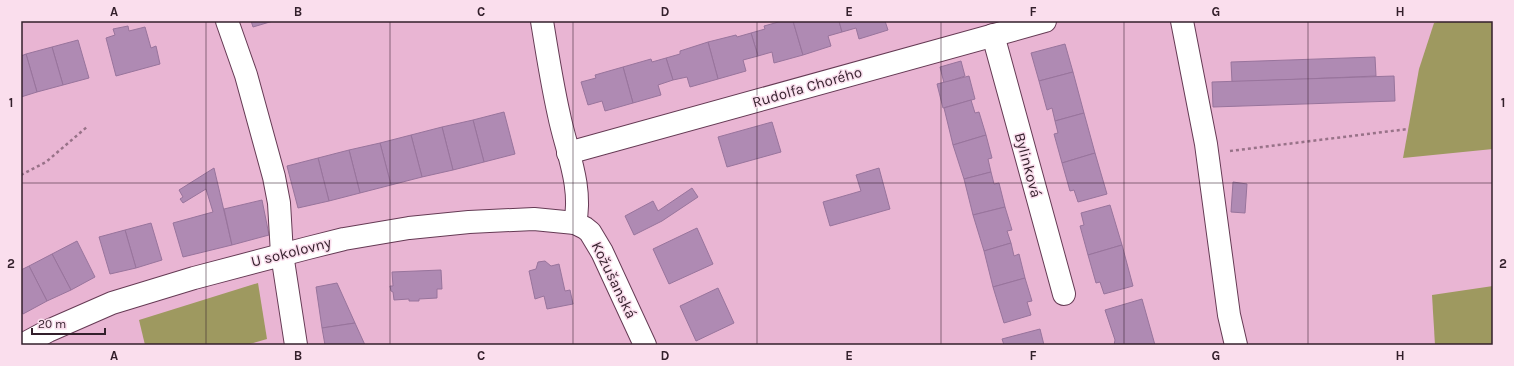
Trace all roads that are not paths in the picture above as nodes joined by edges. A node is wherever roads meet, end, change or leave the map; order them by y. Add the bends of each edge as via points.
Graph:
1 (226, 21) edge
2 (542, 21) edge
3 (1045, 21) edge
4 (1182, 21) edge
5 (993, 36) junction
6 (568, 153) junction
7 (574, 222) junction
8 (282, 254) junction
9 (1064, 294) dead end
10 (22, 345) edge
11 (296, 345) edge
12 (645, 345) edge
13 (1236, 345) edge

1 - 8 street via 246,75 274,177
2 - 6 street
3 - 5 street, Rudolfa Chorého
4 - 13 street via 1208,154 1229,315
5 - 6 street, Rudolfa Chorého
5 - 9 street, Bylinková
6 - 7 street via 576,186 577,208
7 - 8 street, U sokolovny via 534,219 424,226 344,239
7 - 12 street, Kožušanská via 585,228 596,240
8 - 10 street, U sokolovny via 112,303
8 - 11 street

